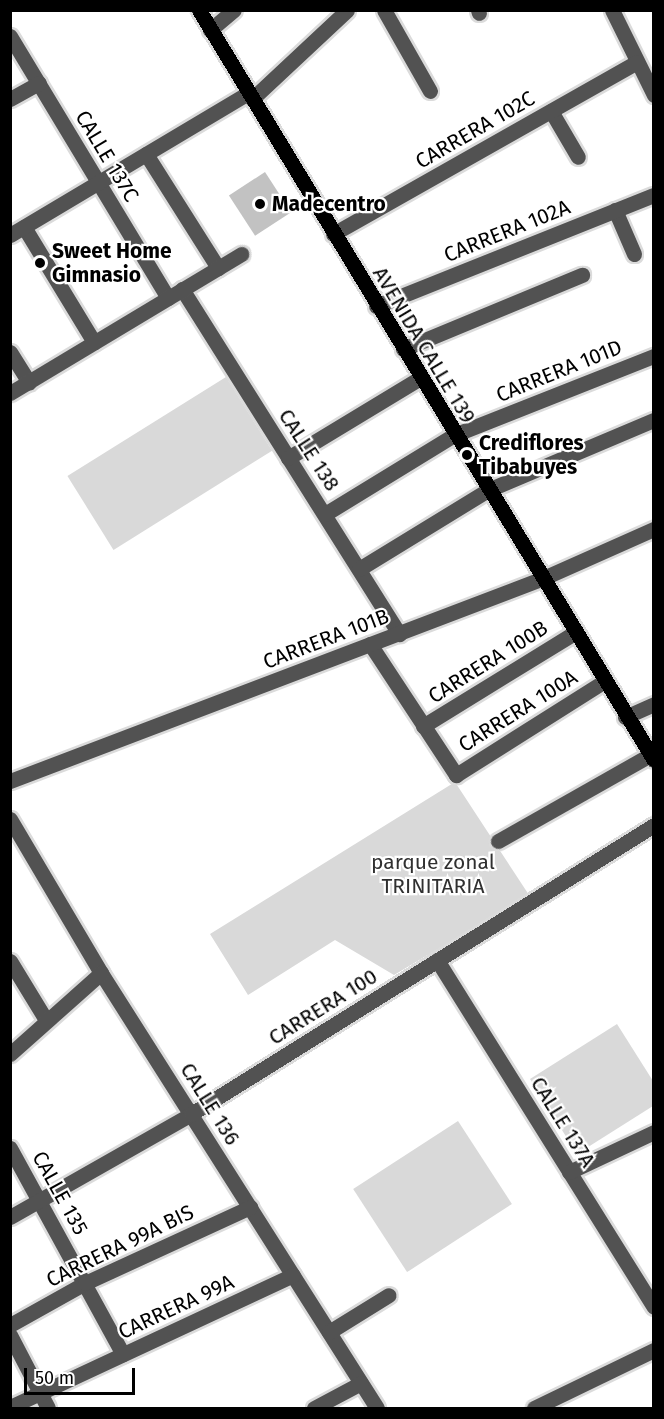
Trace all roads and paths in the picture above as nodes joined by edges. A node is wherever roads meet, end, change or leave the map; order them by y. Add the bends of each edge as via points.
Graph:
1 (198, 10) edge
2 (234, 10) edge
3 (347, 10) edge
4 (384, 10) edge
5 (612, 10) edge
6 (210, 30) junction
7 (10, 36) edge
8 (637, 62) junction
9 (39, 83) junction
10 (430, 91) dead end
11 (654, 95) edge
12 (250, 96) junction
13 (10, 99) edge
14 (551, 111) junction
15 (146, 154) junction
16 (578, 157) dead end
17 (99, 182) junction
18 (654, 195) edge
19 (615, 210) junction
20 (17, 231) edge
21 (333, 234) junction
22 (242, 254) dead end
23 (634, 255) dead end
24 (218, 268) junction
25 (582, 275) dead end
26 (182, 289) junction
27 (168, 298) junction
28 (376, 306) junction
29 (94, 342) junction
30 (403, 349) junction
31 (10, 352) edge
32 (654, 356) edge
33 (420, 378) junction
34 (29, 382) junction
35 (10, 393) edge
36 (654, 420) edge
37 (454, 435) junction
38 (288, 458) junction
39 (488, 490) junction
40 (325, 514) junction
41 (654, 529) edge
42 (359, 569) junction
43 (541, 579) junction
44 (574, 633) junction
45 (399, 634) junction
46 (370, 644) junction
47 (603, 682) junction
48 (654, 704) edge
49 (625, 717) junction
50 (423, 726) junction
51 (652, 758) edge
52 (10, 781) edge
53 (10, 819) edge
54 (654, 825) edge
55 (498, 841) dead end
56 (17, 845) edge
57 (437, 960) junction
58 (10, 961) edge
59 (101, 973) junction
60 (46, 1020) junction
61 (10, 1054) edge
62 (191, 1114) junction
63 (654, 1132) edge
64 (10, 1148) edge
65 (569, 1172) junction
66 (39, 1200) junction
67 (250, 1207) junction
68 (10, 1217) edge
69 (293, 1275) junction
70 (85, 1283) junction
71 (389, 1295) dead end
72 (654, 1307) edge
73 (10, 1325) edge
74 (330, 1332) junction
75 (10, 1335) edge
76 (654, 1350) edge
77 (123, 1354) junction
78 (361, 1383) junction
79 (40, 1393) junction
80 (10, 1407) edge
81 (48, 1408) edge
82 (314, 1408) edge
83 (378, 1408) edge
84 (534, 1408) edge

1 - 6 main road, AVENIDA CALLE 139
2 - 6 street
3 - 12 street
4 - 10 street
5 - 8 street
6 - 12 main road, AVENIDA CALLE 139
7 - 9 street, CALLE 137C
8 - 11 street
8 - 14 street, CARRERA 102C
9 - 13 street
9 - 17 street, CALLE 137C
12 - 15 street
12 - 21 main road, AVENIDA CALLE 139
14 - 16 street
14 - 21 street, CARRERA 102C
15 - 17 street
15 - 24 street
17 - 20 street
17 - 27 street, CALLE 137C
18 - 19 street, CARRERA 102A
19 - 23 street
19 - 28 street, CARRERA 102A
20 - 29 street
21 - 28 main road, AVENIDA CALLE 139
22 - 24 street
24 - 26 street
25 - 30 street
26 - 27 street
26 - 38 street, CALLE 138
27 - 29 street
28 - 30 main road, AVENIDA CALLE 139
29 - 34 street
30 - 33 main road, AVENIDA CALLE 139
31 - 34 street
32 - 37 street, CARRERA 101D
33 - 37 main road, AVENIDA CALLE 139
33 - 38 street
34 - 35 street
36 - 39 street
37 - 39 main road, AVENIDA CALLE 139
37 - 40 street, CARRERA 101D
38 - 40 street, CALLE 138
39 - 42 street
39 - 43 main road, AVENIDA CALLE 139
40 - 42 street, CALLE 138
41 - 43 street, CARRERA 101B
42 - 45 street, CALLE 138
43 - 44 main road, AVENIDA CALLE 139
43 - 45 street, CARRERA 101B
44 - 47 main road, AVENIDA CALLE 139
44 - 50 street, CARRERA 100B
45 - 46 street, CARRERA 101B
46 - 50 street
46 - 52 street, CARRERA 101B
47 - 49 main road, AVENIDA CALLE 139
47 - 50 street, CARRERA 100A via 456,775
48 - 49 street
49 - 51 main road, AVENIDA CALLE 139
51 - 55 street
53 - 56 street, CALLE 136
54 - 57 street, CARRERA 100
56 - 59 street, CALLE 136
57 - 62 street, CARRERA 100
57 - 65 street, CALLE 137A
58 - 60 street
59 - 60 street
59 - 62 street, CALLE 136
60 - 61 street
62 - 66 street, CARRERA 100
62 - 67 street, CALLE 136
63 - 65 street
64 - 66 street, CALLE 135
65 - 72 street, CALLE 137A
66 - 68 street, CARRERA 100
66 - 70 street, CALLE 135
67 - 69 street, CALLE 136
67 - 70 street, CARRERA 99A BIS
69 - 74 street, CALLE 136
69 - 77 street, CARRERA 99A
70 - 73 street, CARRERA 99A BIS
70 - 77 street, CALLE 135
71 - 74 street
74 - 78 street, CALLE 136
75 - 79 street
76 - 84 street
77 - 79 street, CARRERA 99A
78 - 82 street
78 - 83 street, CALLE 136
79 - 80 street, CARRERA 99A
79 - 81 street

